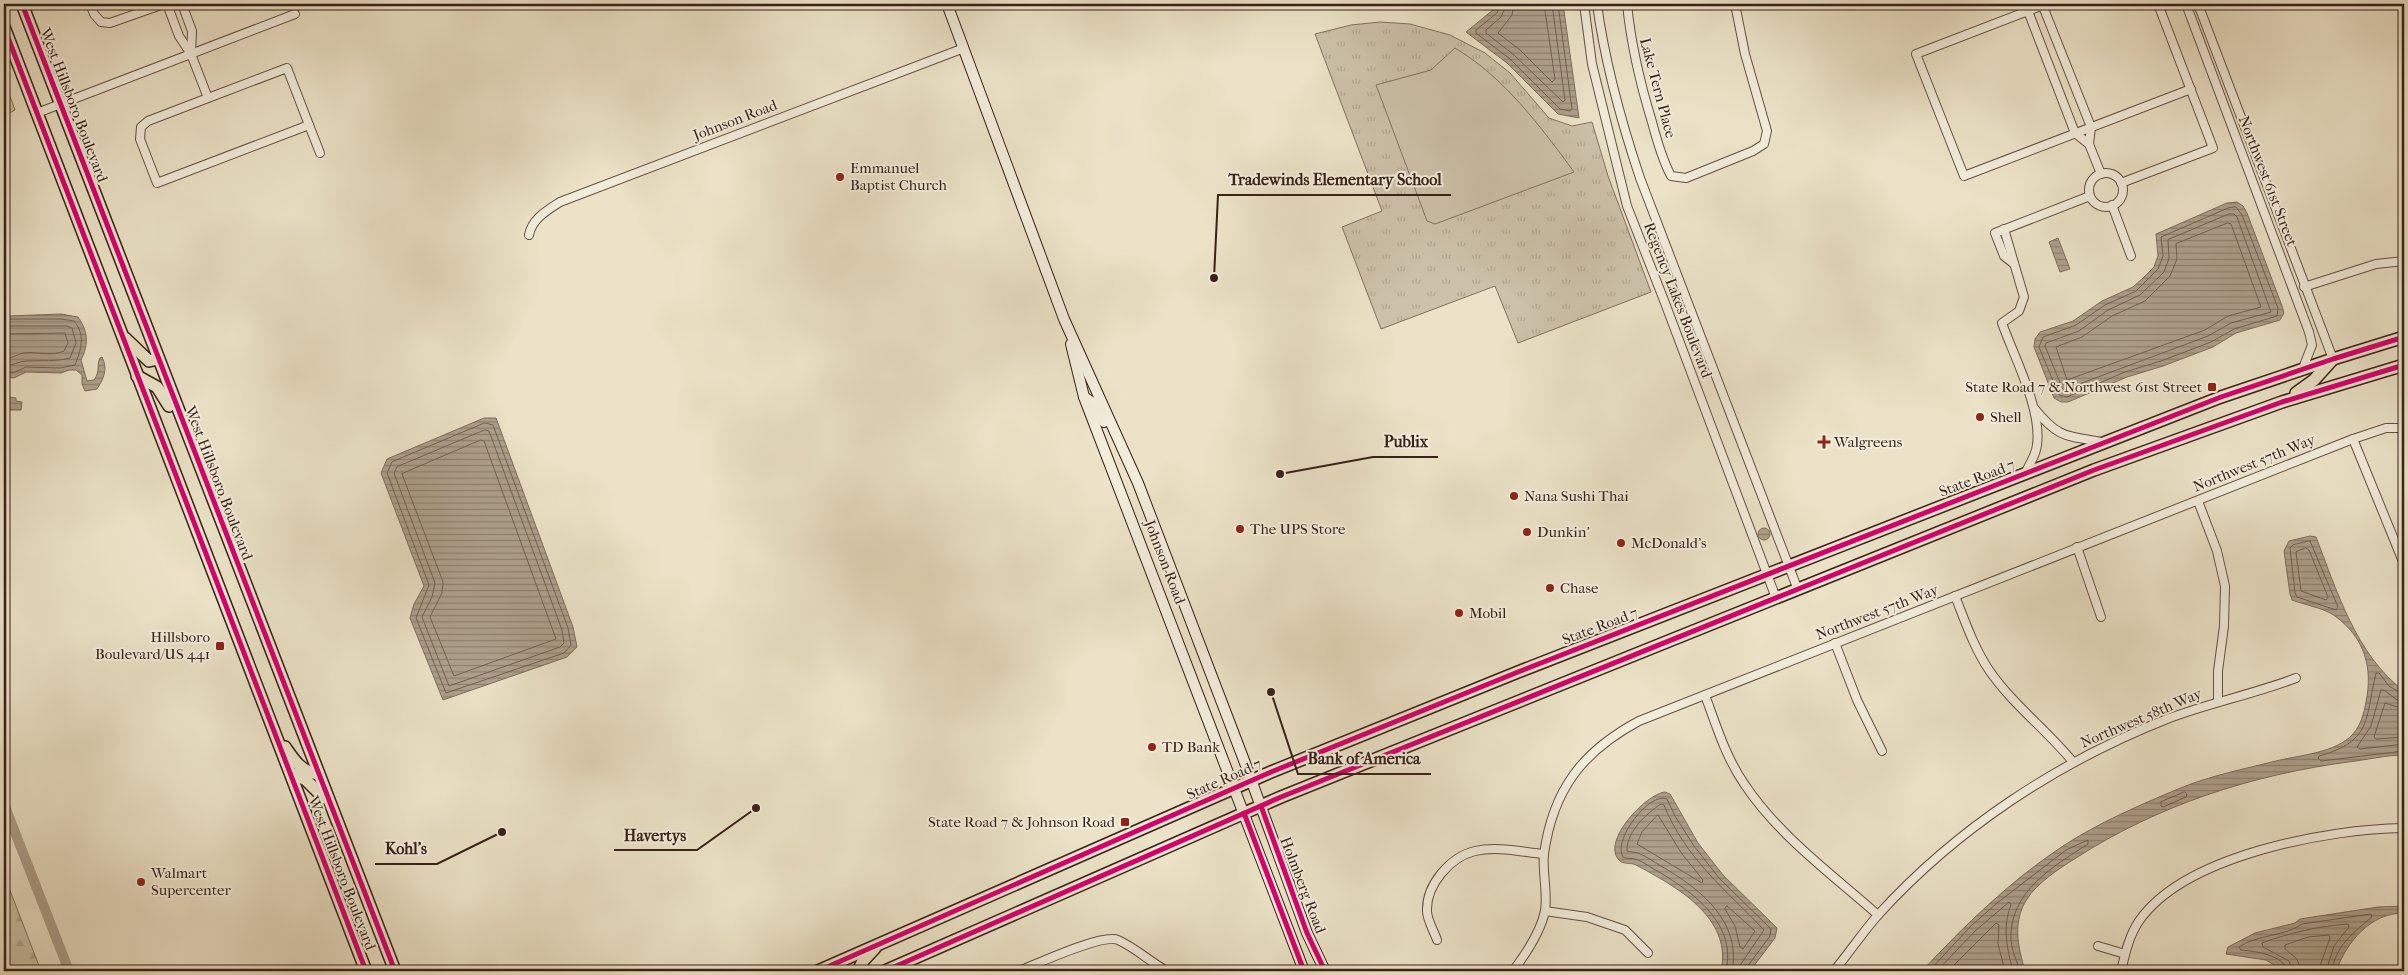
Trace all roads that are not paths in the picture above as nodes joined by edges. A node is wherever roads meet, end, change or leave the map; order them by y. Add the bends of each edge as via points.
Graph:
1 (22, 4) edge
2 (90, 4) edge
3 (165, 4) edge
4 (182, 4) edge
5 (947, 4) edge
6 (1584, 4) edge
7 (1597, 4) edge
8 (1626, 4) edge
9 (1735, 4) edge
10 (2044, 4) edge
11 (2158, 4) edge
12 (2186, 4) edge
13 (2198, 4) edge
14 (2029, 7) edge
15 (295, 14) dead end
16 (4, 27) edge
17 (964, 48) junction
18 (191, 54) junction
19 (2191, 89) junction
20 (208, 98) junction
21 (60, 104) junction
22 (37, 113) junction
23 (309, 125) junction
24 (2091, 127) junction
25 (2075, 133) junction
26 (2089, 144) junction
27 (320, 153) dead end
28 (2101, 174) junction
29 (2121, 183) junction
30 (2090, 196) junction
31 (2112, 206) junction
32 (2004, 229) junction
33 (528, 235) dead end
34 (2132, 256) dead end
35 (2404, 261) edge
36 (2014, 264) junction
37 (2306, 286) junction
38 (2295, 290) junction
39 (1064, 319) junction
40 (121, 333) junction
41 (2404, 337) edge
42 (158, 359) junction
43 (2333, 359) junction
44 (2404, 365) edge
45 (2303, 368) junction
46 (137, 376) junction
47 (1084, 397) junction
48 (2282, 402) junction
49 (2034, 408) junction
50 (2404, 428) edge
51 (2353, 439) junction
52 (2105, 442) junction
53 (193, 449) junction
54 (1128, 460) junction
55 (2025, 473) junction
56 (2198, 501) junction
57 (2077, 547) junction
58 (2404, 564) edge
59 (1789, 566) junction
60 (1767, 574) junction
61 (1798, 590) junction
62 (1955, 596) junction
63 (1776, 598) junction
64 (2100, 617) dead end
65 (1835, 643) junction
66 (2296, 678) dead end
67 (1705, 695) junction
68 (2218, 701) junction
69 (276, 736) junction
70 (1882, 752) dead end
71 (2073, 762) junction
72 (290, 773) junction
73 (318, 774) junction
74 (1252, 780) junction
75 (1235, 788) junction
76 (329, 803) junction
77 (1260, 806) junction
78 (1244, 813) junction
79 (2404, 828) edge
80 (1544, 854) junction
81 (1545, 911) junction
82 (1878, 915) junction
83 (1437, 940) dead end
84 (878, 945) junction
85 (2098, 946) dead end
86 (1648, 953) dead end
87 (2125, 954) junction
88 (366, 971) edge
89 (395, 971) edge
90 (819, 971) edge
91 (858, 971) edge
92 (885, 971) edge
93 (1019, 971) edge
94 (1167, 971) edge
95 (1304, 971) edge
96 (1325, 971) edge
97 (1513, 971) edge
98 (1834, 971) edge
99 (2121, 971) edge

1 - 21 main road, West Hillsboro Boulevard
2 - 3 street via 101,22 110,23
3 - 18 street
4 - 18 street via 192,31
5 - 17 street, Johnson Road
6 - 60 street, Regency Lakes Boulevard via 1592,64 1626,206
7 - 59 street, Regency Lakes Boulevard via 1609,74 1631,152
8 - 9 street, Lake Tern Place via 1639,80 1664,162 1672,176 1686,178 1764,144 1767,132
10 - 14 street
10 - 24 street
11 - 19 street
12 - 38 street, Northwest 61st Street
13 - 37 street, Northwest 61st Street
14 - 25 street
14 - 25 street via 1916,54 1964,176
15 - 18 street
16 - 22 main road, West Hillsboro Boulevard
17 - 33 street, Johnson Road via 560,202 530,226
17 - 39 street, Johnson Road
18 - 20 street
18 - 21 street
19 - 24 street
19 - 29 street via 2213,148
20 - 23 street via 287,68
20 - 23 street via 148,121 141,127 140,139 157,183
21 - 22 street
21 - 42 main road, West Hillsboro Boulevard
22 - 40 main road, West Hillsboro Boulevard
23 - 27 street
24 - 25 street
24 - 26 street
25 - 26 street
26 - 28 street
28 - 29 street via 2110,173
28 - 30 street via 2089,185
29 - 31 street via 2122,194
30 - 31 street via 2097,204
30 - 32 street
31 - 34 street
32 - 36 street
32 - 36 street via 1995,233 2004,256
35 - 37 street via 2376,264
36 - 49 street via 2024,297 2019,311 2002,323
37 - 38 street
37 - 43 street, Northwest 61st Street
38 - 45 street, Northwest 61st Street via 2311,340
39 - 47 street, Johnson Road
39 - 54 street, Johnson Road
40 - 42 main road via 142,356 148,360
40 - 46 main road, West Hillsboro Boulevard
41 - 43 main road, State Road 7
42 - 53 main road, West Hillsboro Boulevard
43 - 45 main road, State Road 7
43 - 48 main road via 2308,385
44 - 48 main road
45 - 52 main road, State Road 7
46 - 53 main road via 162,393
46 - 69 main road, West Hillsboro Boulevard
47 - 54 street via 1096,405 1118,454
47 - 75 street, Johnson Road
48 - 61 main road via 2094,470
49 - 52 street via 2053,430 2064,436
49 - 55 street via 2037,446
50 - 51 street, Northwest 57th Way via 2386,428
51 - 56 street, Northwest 57th Way
51 - 58 street
52 - 55 main road, State Road 7
53 - 73 main road, West Hillsboro Boulevard
54 - 74 street, Johnson Road
55 - 59 main road, State Road 7
56 - 57 street, Northwest 57th Way
56 - 68 street via 2217,551 2225,586
57 - 62 street, Northwest 57th Way
57 - 64 street
59 - 60 main road, State Road 7
59 - 61 street, Regency Lakes Boulevard
60 - 63 street, Regency Lakes Boulevard
60 - 74 main road, State Road 7
61 - 63 main road
62 - 65 street, Northwest 57th Way
62 - 71 street via 1989,670
63 - 77 main road
65 - 67 street, Northwest 57th Way
65 - 70 street
66 - 68 street, Northwest 58th Way
67 - 80 street, Northwest 57th Way via 1614,734 1590,754 1570,777 1556,806
67 - 82 street via 1727,753 1745,786 1794,840
68 - 71 street, Northwest 58th Way via 2126,736
69 - 72 main road, West Hillsboro Boulevard
69 - 73 main road via 303,769
71 - 82 street, Northwest 58th Way via 2028,788 1977,825 1921,872
72 - 76 main road via 306,780
72 - 88 main road, West Hillsboro Boulevard
73 - 76 main road, West Hillsboro Boulevard
74 - 75 main road, State Road 7
74 - 77 street, Johnson Road
75 - 78 street, Johnson Road
75 - 84 main road, State Road 7
76 - 89 main road, West Hillsboro Boulevard
77 - 78 main road
77 - 96 street, Holmberg Road via 1310,941
78 - 92 main road
78 - 95 street, Holmberg Road
79 - 87 street via 2299,841 2211,868 2177,884 2156,902 2138,922
80 - 81 street, Northwest 57th Way
80 - 83 street via 1498,849 1474,852 1453,862 1436,881 1428,898 1427,912
81 - 86 street via 1587,918 1625,930
81 - 97 street, Northwest 57th Way via 1528,950
82 - 98 street, Northwest 58th Way
84 - 90 main road, State Road 7
84 - 91 main road
85 - 87 street
87 - 99 street
93 - 94 street via 1100,939 1116,938

